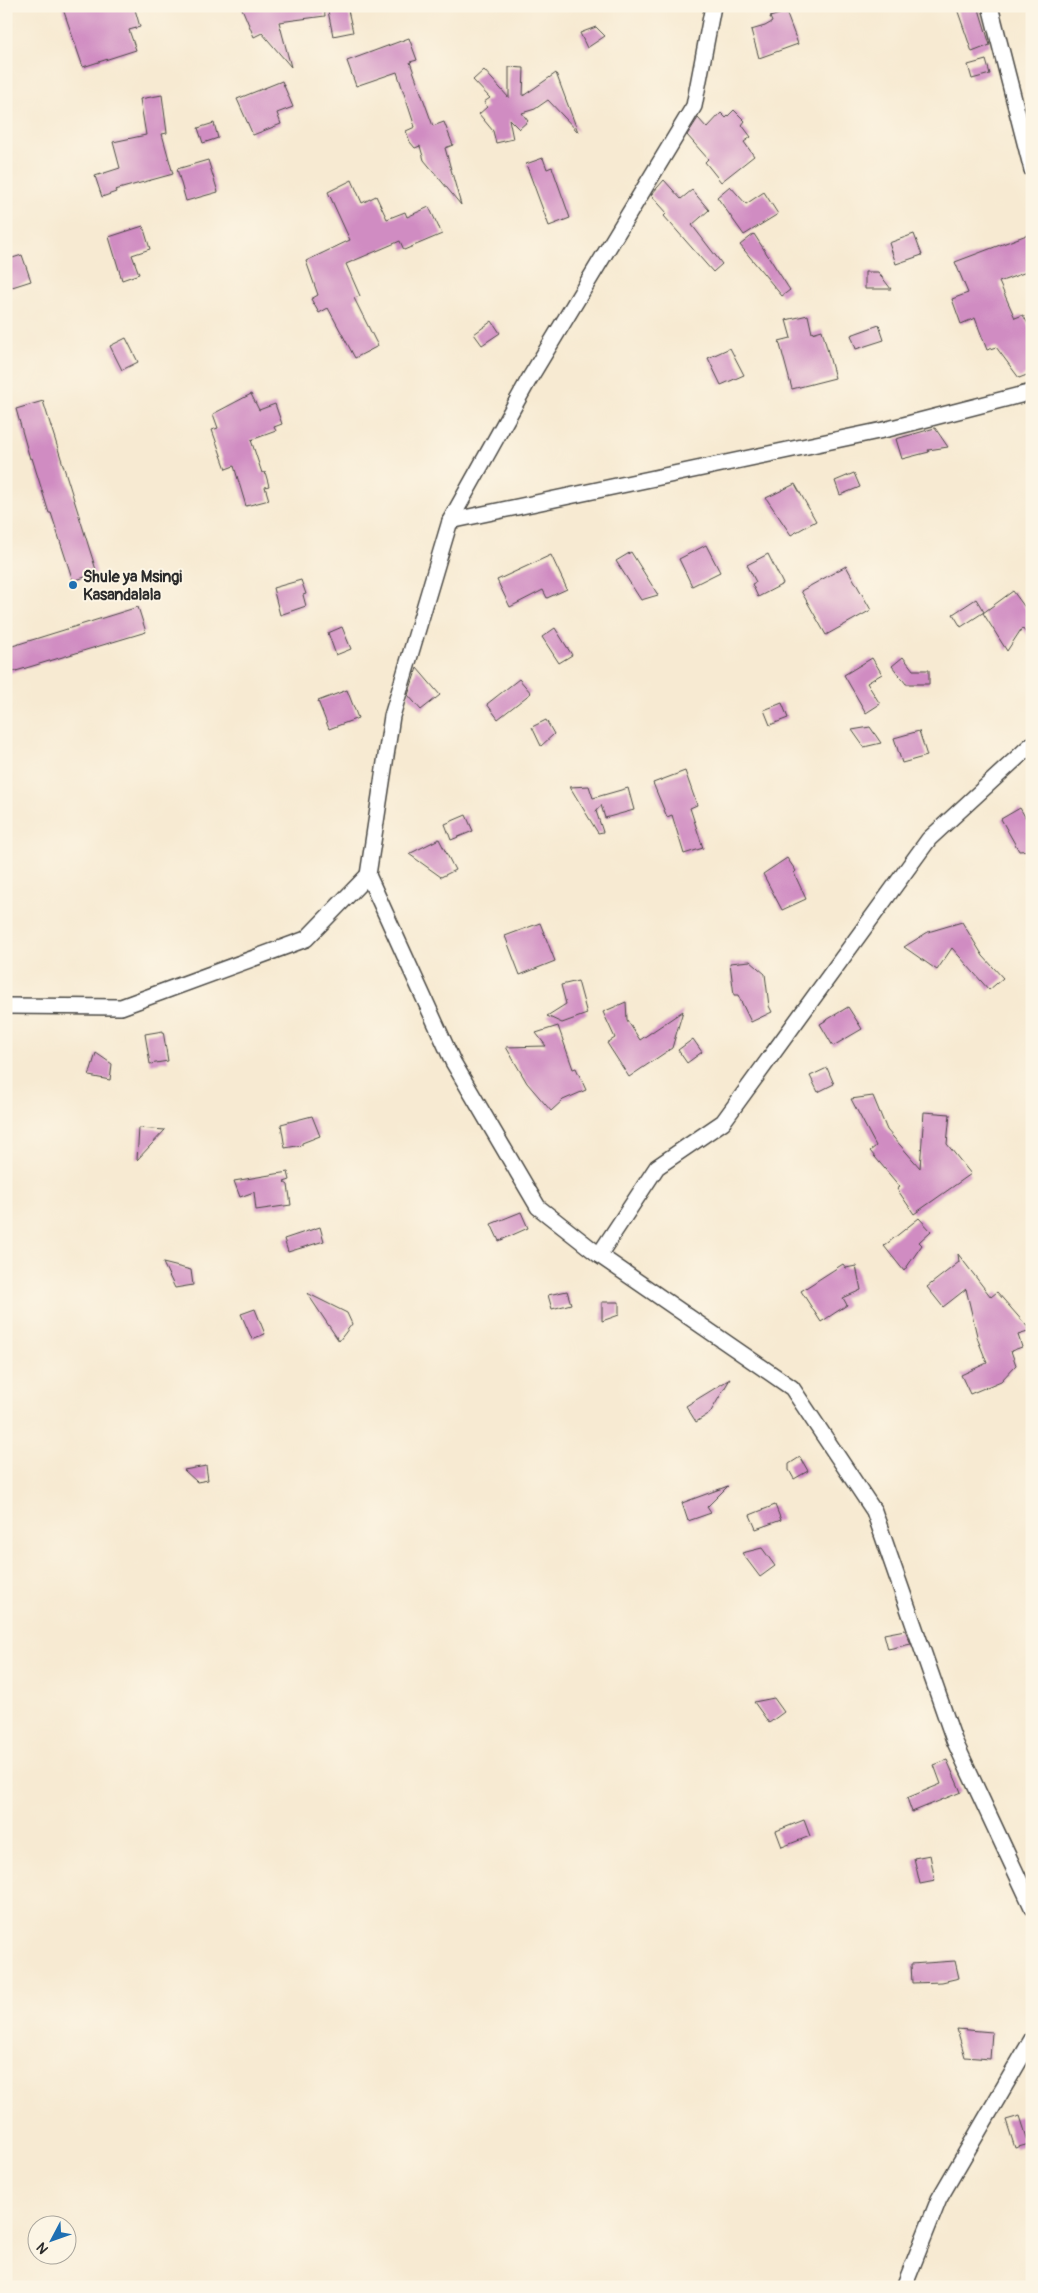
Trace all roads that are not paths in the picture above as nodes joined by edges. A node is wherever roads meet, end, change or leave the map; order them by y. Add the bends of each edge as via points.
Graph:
1 (714, 6) edge
2 (990, 6) edge
3 (1032, 170) edge
4 (1032, 392) edge
5 (450, 521) junction
6 (1032, 744) edge
7 (368, 875) junction
8 (6, 1006) edge
9 (599, 1255) junction
10 (1032, 1907) edge
11 (1032, 2038) edge
12 (904, 2287) edge

1 - 5 street via 694,106 528,382
2 - 3 street
4 - 5 street via 888,429
5 - 7 street via 392,716
6 - 9 street via 929,839 723,1122 657,1167
7 - 8 street via 306,939 121,1007
7 - 9 street via 453,1062 538,1207
9 - 10 street via 792,1388 874,1511 954,1740
11 - 12 street via 939,2199

